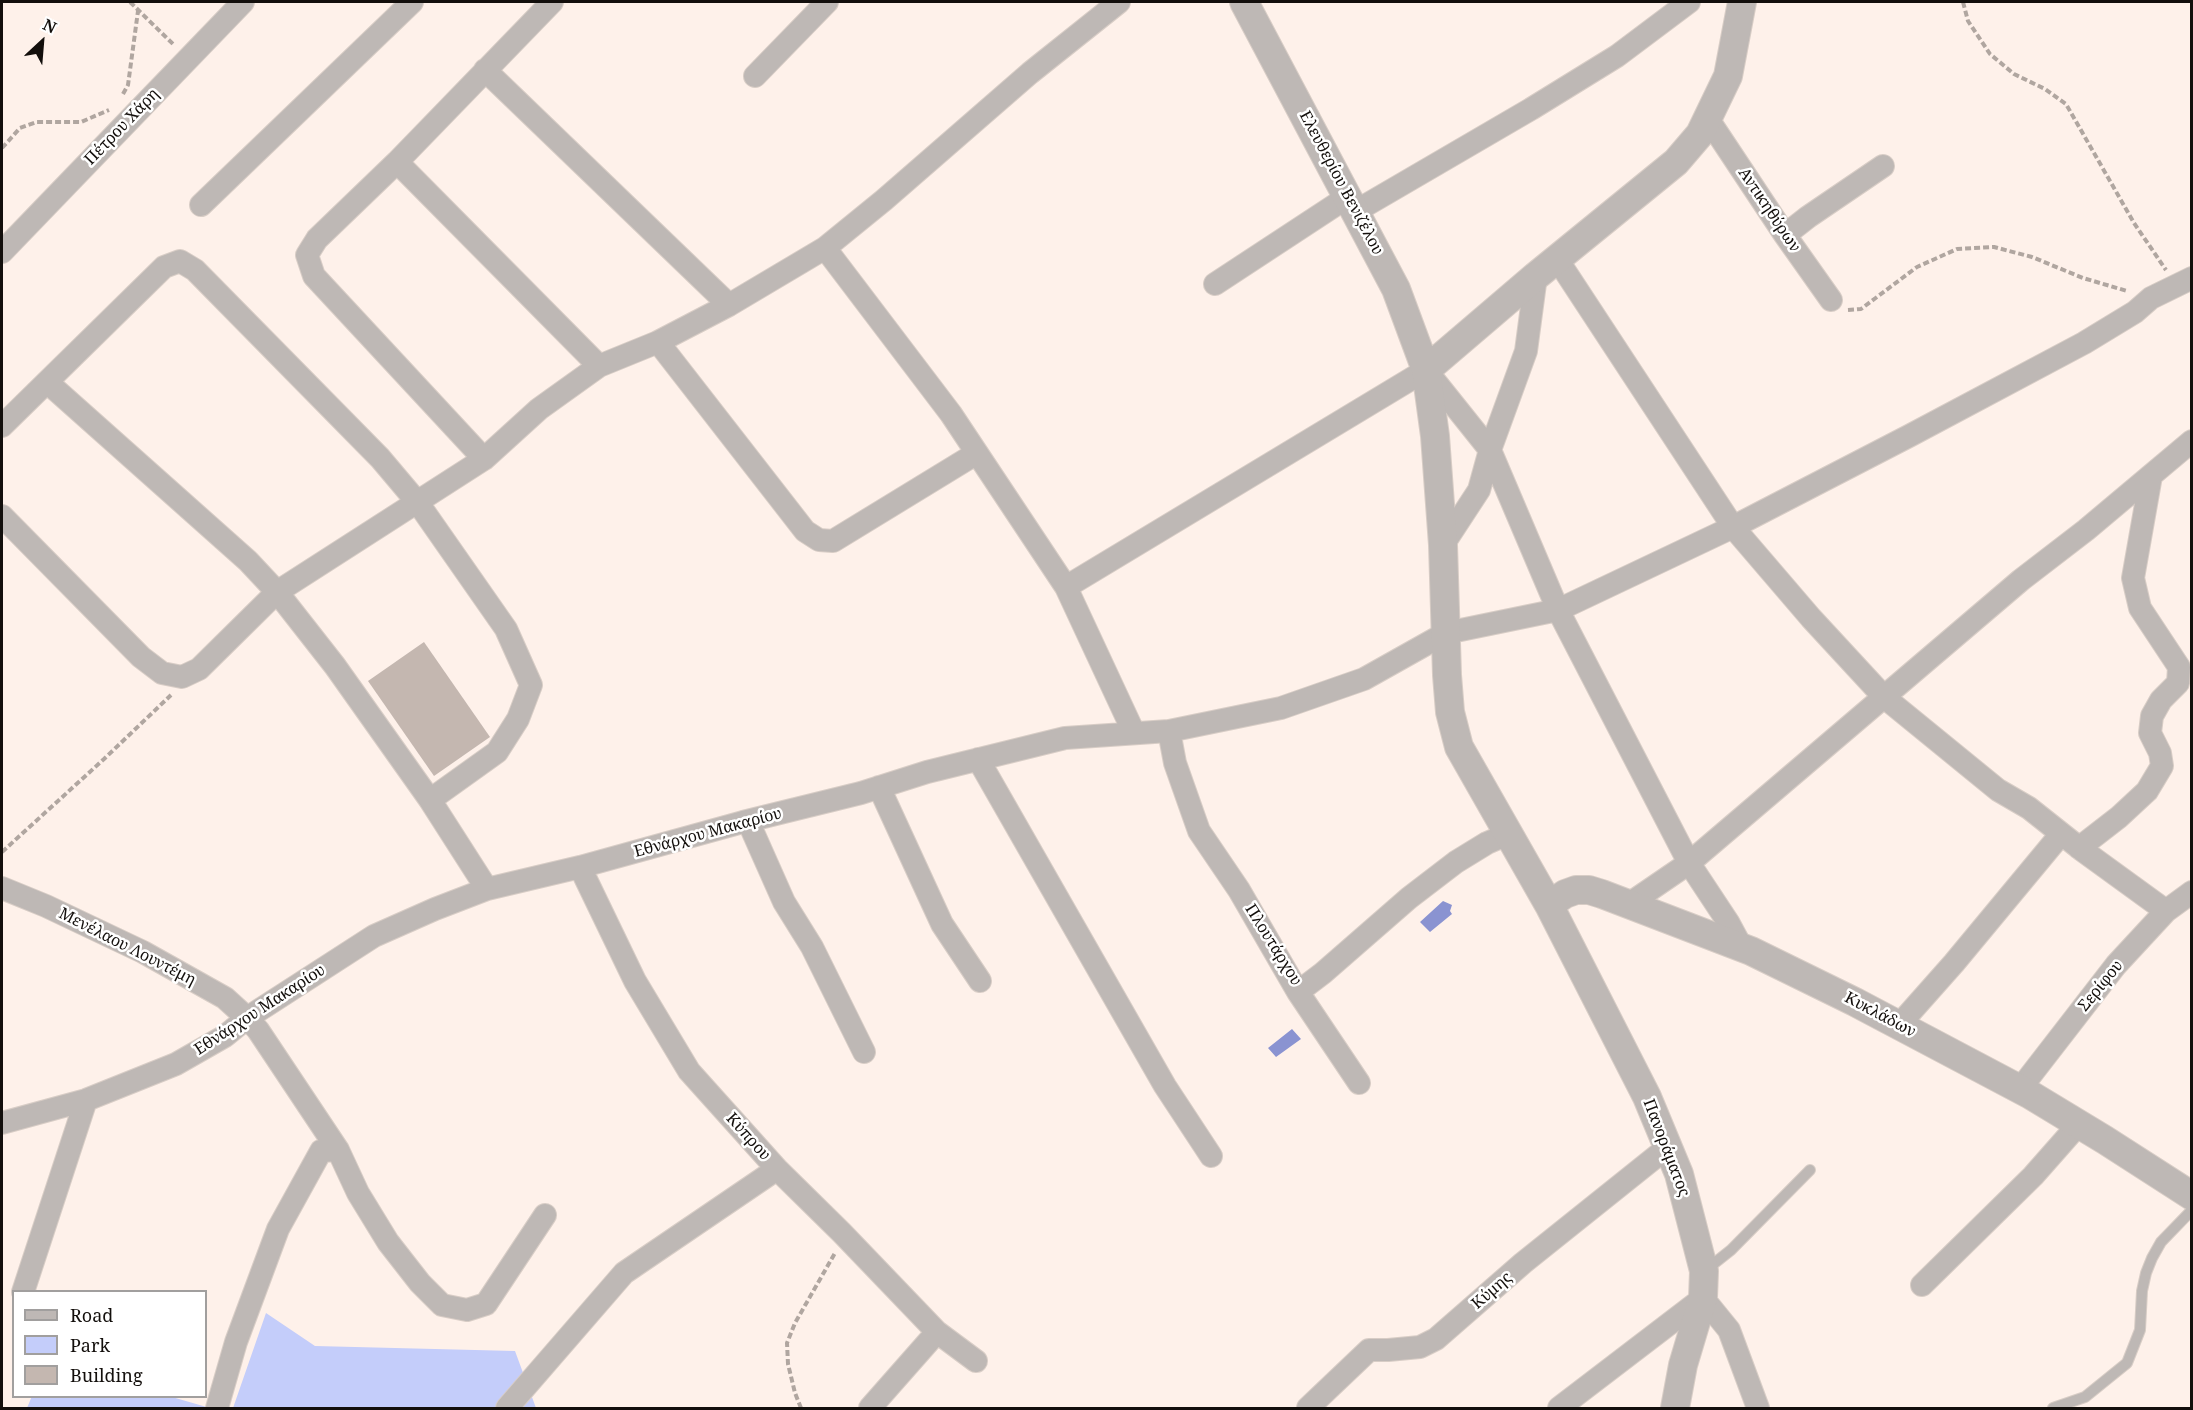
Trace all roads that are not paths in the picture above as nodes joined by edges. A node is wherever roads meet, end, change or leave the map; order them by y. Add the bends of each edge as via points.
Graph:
1 (243, 2) edge
2 (412, 2) edge
3 (552, 2) edge
4 (827, 2) edge
5 (1119, 2) edge
6 (1244, 2) edge
7 (1689, 2) edge
8 (1742, 2) edge
9 (485, 70) junction
10 (755, 76) dead end
11 (1708, 119) junction
12 (397, 162) junction
13 (1883, 166) dead end
14 (1352, 204) junction
15 (201, 205) dead end
16 (1785, 235) junction
17 (825, 248) junction
18 (2, 252) edge
19 (1546, 268) junction
20 (2184, 282) edge
21 (1215, 284) dead end
22 (1831, 300) road end
23 (729, 305) junction
24 (658, 342) junction
25 (599, 366) junction
26 (1426, 370) junction
27 (47, 382) junction
28 (2, 426) edge
29 (2192, 441) edge
30 (1490, 450) junction
31 (976, 453) junction
32 (484, 459) junction
33 (2151, 476) junction
34 (418, 503) junction
35 (2, 516) edge
36 (1733, 527) junction
37 (1443, 545) junction
38 (1066, 587) junction
39 (277, 592) junction
40 (1558, 610) junction
41 (1446, 633) junction
42 (1884, 697) junction
43 (1169, 731) junction
44 (1134, 733) junction
45 (978, 759) junction
46 (879, 787) junction
47 (430, 800) junction
48 (748, 821) junction
49 (1508, 834) junction
50 (2061, 834) junction
51 (2079, 848) junction
52 (1689, 863) junction
53 (580, 867) junction
54 (2, 888) edge
55 (487, 890) junction
56 (2192, 892) edge
57 (1629, 904) junction
58 (1550, 905) junction
59 (2166, 911) junction
60 (1742, 948) junction
61 (980, 981) dead end
62 (1298, 992) junction
63 (247, 1018) junction
64 (1899, 1025) junction
65 (864, 1052) dead end
66 (1359, 1083) dead end
67 (2020, 1089) junction
68 (86, 1100) junction
69 (2, 1123) edge
70 (2078, 1125) junction
71 (1668, 1147) junction
72 (338, 1150) junction
73 (1211, 1156) dead end
74 (777, 1169) junction
75 (1810, 1170) dead end
76 (2192, 1196) edge
77 (2192, 1210) edge
78 (545, 1215) dead end
79 (1703, 1285) junction
80 (1922, 1285) dead end
81 (24, 1290) edge
82 (937, 1332) junction
83 (976, 1361) dead end
84 (217, 1408) edge
85 (507, 1408) edge
86 (870, 1408) edge
87 (1308, 1408) edge
88 (1558, 1408) edge
89 (1676, 1408) edge
90 (1758, 1408) edge
91 (2053, 1408) edge

1 - 18 street, Πέτρου Χάρη
2 - 15 street
3 - 9 street
4 - 10 street
5 - 17 street
6 - 14 street, Ελευθερίου Βενιζέλου
7 - 14 street via 1617,56 1531,109
8 - 11 street via 1728,76
9 - 12 street
9 - 23 street
11 - 16 street, Αντικηθύρων
11 - 19 street via 1676,162
12 - 25 street
12 - 32 street via 317,239 307,255 314,276
13 - 16 street
14 - 21 street
14 - 26 street, Ελευθερίου Βενιζέλου via 1396,289
16 - 22 street, Αντικηθύρων
17 - 23 street
17 - 31 street via 951,414
19 - 26 street
19 - 30 street via 1526,351
19 - 36 street
20 - 36 street, Εθνάρχου Μακαρίου via 2151,298 2084,344
23 - 24 street
24 - 25 street
24 - 31 street via 805,531 819,540 833,541
25 - 32 street via 539,409
26 - 30 street
26 - 37 street, Ελευθερίου Βενιζέλου via 1436,436
26 - 38 street
27 - 28 street
27 - 34 street via 164,267 180,261 195,270 355,432
27 - 39 street via 248,561
29 - 33 street
30 - 37 street via 1479,490
30 - 40 street
31 - 38 street
32 - 34 street
33 - 42 street via 2021,579
33 - 51 street via 2133,578 2140,608 2179,667 2178,682 2152,716 2150,733 2162,766 2147,791
34 - 39 street
34 - 47 street via 506,629 531,685 518,719 497,752
35 - 39 street via 141,657 162,673 182,677 199,669
36 - 40 street, Εθνάρχου Μακαρίου
36 - 42 street
37 - 41 street, Ελευθερίου Βενιζέλου
38 - 44 street
39 - 47 street
40 - 41 street, Εθνάρχου Μακαρίου
40 - 52 street
41 - 43 street, Εθνάρχου Μακαρίου via 1364,680 1281,708
41 - 49 street, Πανοράματος via 1450,712 1459,747
42 - 50 street via 1998,790 2030,808
42 - 52 street
43 - 44 street, Εθνάρχου Μακαρίου
43 - 62 street, Πλουτάρχου via 1175,763 1199,831 1239,890
44 - 45 street, Εθνάρχου Μακαρίου via 1065,738
45 - 46 street, Εθνάρχου Μακαρίου
45 - 73 street via 1165,1086
46 - 48 street, Εθνάρχου Μακαρίου
46 - 61 street via 942,924
47 - 55 street
48 - 53 street, Εθνάρχου Μακαρίου
48 - 65 street via 784,902 812,947
49 - 58 street, Πανοράματος
49 - 62 street, Πλουτάρχου via 1456,862
50 - 51 street
50 - 64 street
51 - 59 street
52 - 57 street
52 - 60 street
53 - 55 street, Εθνάρχου Μακαρίου
53 - 74 street, Κύπρου via 635,981 689,1071
54 - 63 street, Μενέλαου Λουντέμη via 143,952 225,998
55 - 63 street, Εθνάρχου Μακαρίου via 374,936
56 - 59 street, Σερίφου
57 - 58 street, Κυκλάδων via 1576,890
57 - 60 street, Κυκλάδων
58 - 71 street, Πανοράματος via 1647,1097
59 - 67 street, Σερίφου via 2116,965
60 - 64 street, Κυκλάδων
62 - 66 street
63 - 68 street, Εθνάρχου Μακαρίου via 176,1064
63 - 72 street, Μενέλαου Λουντέμη
64 - 67 street, Κυκλάδων
67 - 70 street, Κυκλάδων
68 - 69 street, Εθνάρχου Μακαρίου
68 - 81 street
70 - 76 street, Κυκλάδων
70 - 80 street via 2033,1176
71 - 79 street, Πανοράματος via 1679,1174
71 - 87 street, Κύμης via 1523,1263 1436,1339 1420,1347 1369,1350
72 - 78 street, Μενέλαου Λουντέμη via 388,1242 442,1305 467,1310 486,1304
72 - 84 street via 321,1150 278,1229 236,1342
74 - 82 street, Κύπρου
74 - 85 street via 624,1273
75 - 79 lane via 1731,1250
77 - 91 lane via 2161,1242 2152,1258 2142,1291 2140,1329 2127,1363 2085,1397
79 - 88 street
79 - 89 street
79 - 90 street via 1729,1330
82 - 83 street, Κύπρου
82 - 86 street

